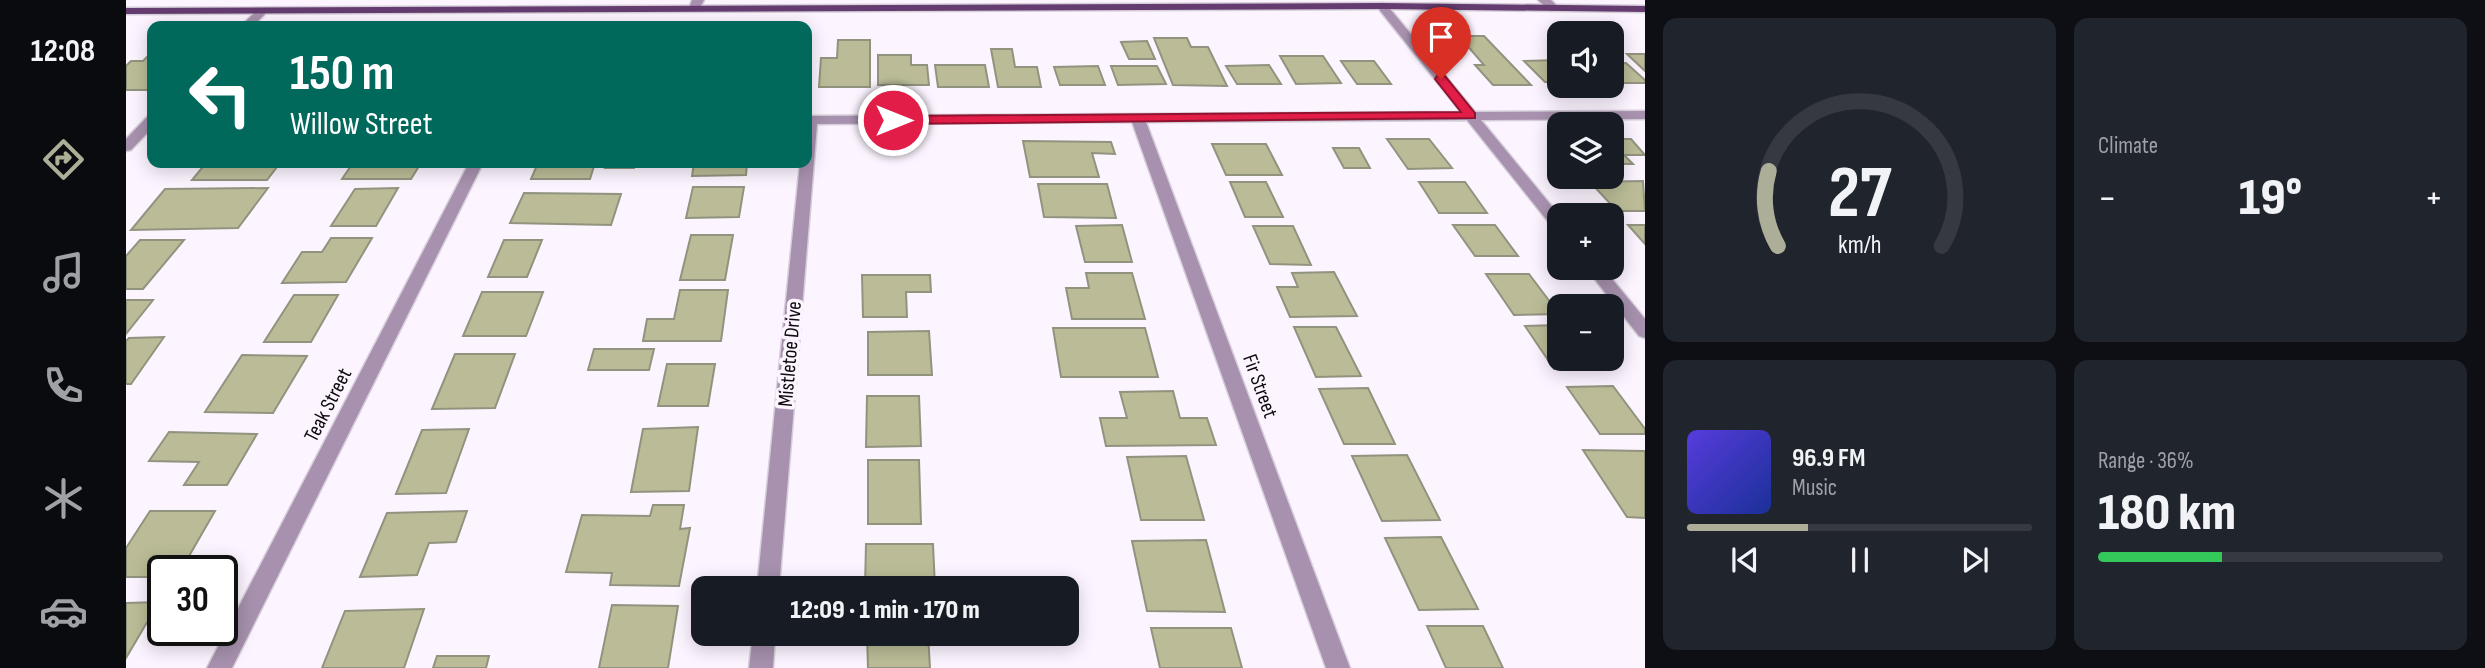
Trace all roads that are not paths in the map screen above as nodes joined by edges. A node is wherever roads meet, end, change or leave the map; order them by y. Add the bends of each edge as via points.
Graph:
1 (1544, 0) edge
2 (696, 4) edge
3 (1382, 6) junction
4 (1554, 9) junction
5 (1645, 9) edge
6 (126, 10) edge
7 (263, 10) junction
8 (252, 21) edge
9 (1471, 115) junction
10 (1645, 115) edge
11 (1138, 119) junction
12 (812, 120) edge
13 (147, 123) edge
14 (126, 125) edge
15 (147, 127) edge
16 (126, 147) edge
17 (474, 168) edge
18 (805, 168) edge
19 (1547, 210) edge
20 (1604, 280) edge
21 (1645, 331) edge
22 (769, 576) edge
23 (763, 646) edge
24 (219, 668) edge
25 (761, 668) edge
26 (1338, 668) edge

1 - 4 street
2 - 3 main road
2 - 7 main road
3 - 4 main road
3 - 9 street
4 - 5 main road
6 - 7 main road
7 - 8 street
9 - 10 street
9 - 11 street
9 - 19 street
11 - 12 street
11 - 26 street, Fir Street
13 - 14 street
15 - 16 street
17 - 24 street, Teak Street
18 - 22 street, Mistletoe Drive
20 - 21 street
23 - 25 street

